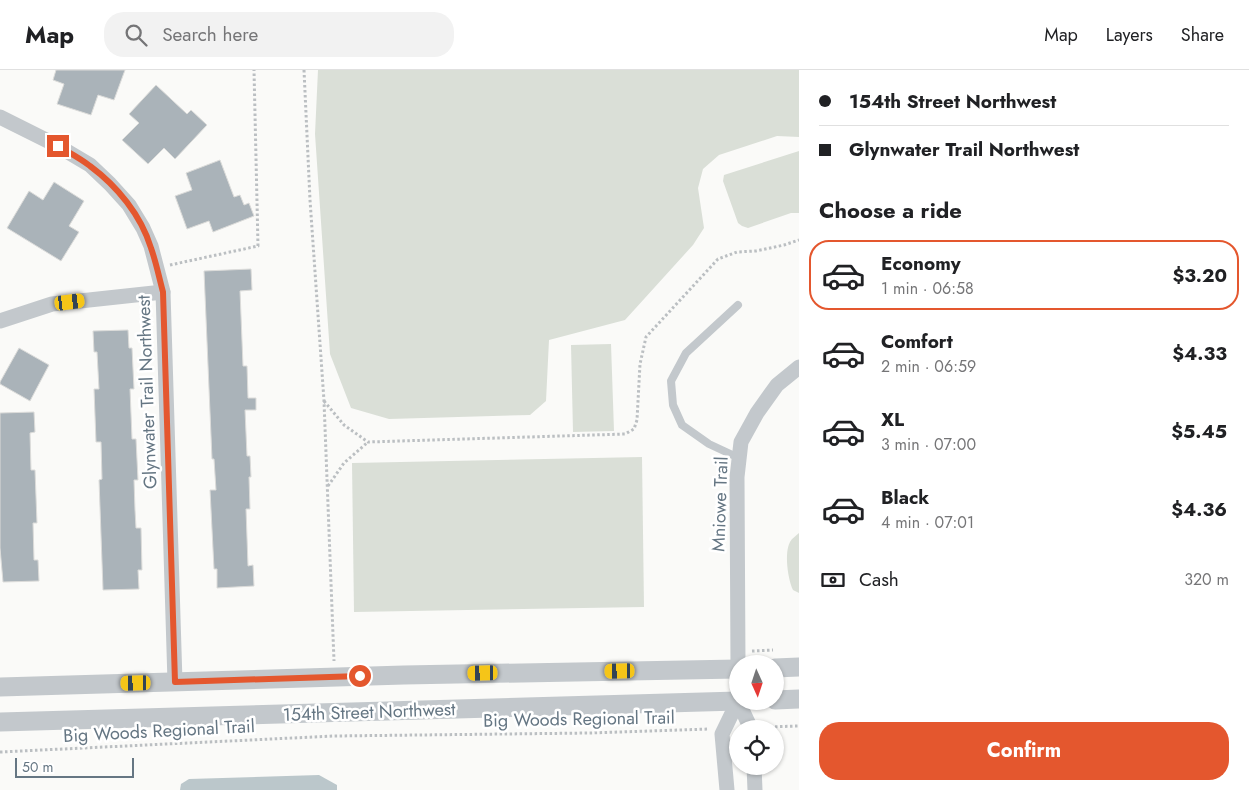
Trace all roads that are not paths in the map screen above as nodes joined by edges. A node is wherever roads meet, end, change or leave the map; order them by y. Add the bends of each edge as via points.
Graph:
1 (0, 117) edge
2 (163, 292) junction
3 (738, 305) dead end
4 (0, 321) edge
5 (799, 367) edge
6 (739, 458) junction
7 (738, 655) edge
8 (799, 667) edge
9 (784, 668) edge
10 (729, 669) edge
11 (175, 682) junction
12 (0, 687) edge
13 (799, 699) edge
14 (784, 700) edge
15 (729, 701) edge
16 (734, 710) edge
17 (0, 722) edge
18 (754, 775) edge
19 (727, 790) edge
20 (755, 790) edge

1 - 2 street, Glynwater Trail Northwest via 90,165 130,205 151,246
2 - 4 street via 52,304
2 - 11 street, Glynwater Trail Northwest
3 - 6 lane via 686,353 671,381 674,405 682,425 709,444
5 - 6 street, Mniowe Trail via 777,385 757,413 741,442
6 - 7 street, Mniowe Trail
8 - 9 street
10 - 11 street, 154th Street Northwest
11 - 12 street, 154th Street Northwest
13 - 14 street
15 - 17 street, 154th Street Northwest
16 - 19 street via 722,734
18 - 20 street

